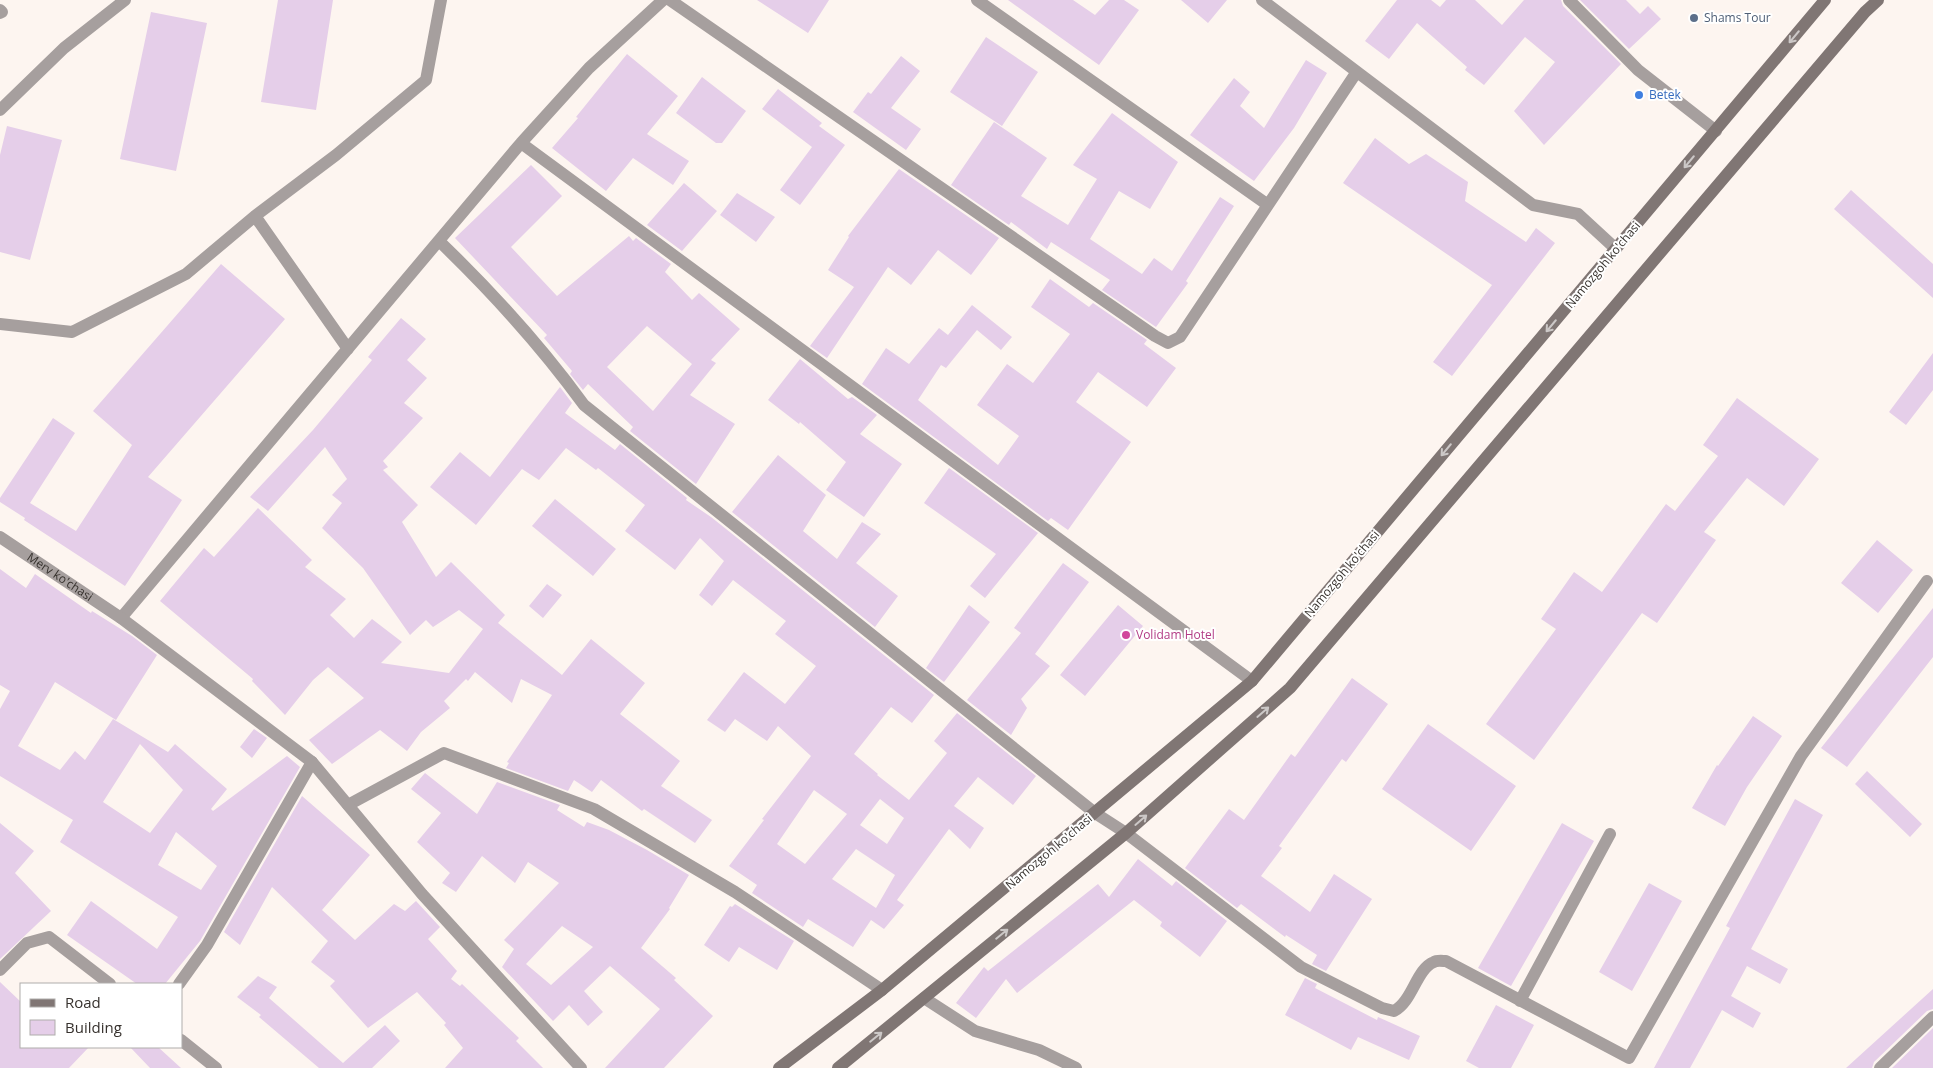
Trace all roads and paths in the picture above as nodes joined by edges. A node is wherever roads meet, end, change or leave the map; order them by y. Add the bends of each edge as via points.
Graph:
1 (124, 0) edge
2 (441, 0) edge
3 (663, 0) edge
4 (670, 0) edge
5 (977, 0) edge
6 (1262, 0) edge
7 (1569, 0) edge
8 (1826, 0) edge
9 (1878, 0) edge
10 (1356, 73) junction
11 (0, 110) edge
12 (1716, 130) junction
13 (521, 143) junction
14 (1268, 205) junction
15 (255, 216) junction
16 (439, 241) junction
17 (1616, 249) junction
18 (0, 324) edge
19 (348, 349) junction
20 (0, 537) edge
21 (1927, 581) dead end
22 (121, 618) junction
23 (1252, 681) junction
24 (312, 762) junction
25 (348, 805) junction
26 (1095, 813) junction
27 (1126, 833) junction
28 (1610, 834) dead end
29 (0, 970) edge
30 (109, 983) edge
31 (180, 983) edge
32 (882, 990) junction
33 (924, 998) junction
34 (1520, 1001) junction
35 (1933, 1017) edge
36 (182, 1041) edge
37 (1627, 1063) edge
38 (216, 1068) edge
39 (580, 1068) edge
40 (779, 1068) edge
41 (838, 1068) edge
42 (1076, 1068) edge
43 (1880, 1068) edge

1 - 11 street via 64,48
2 - 15 street via 426,80 336,155
3 - 13 street via 589,68
4 - 14 street via 1168,343 1180,337
5 - 14 street
6 - 10 street
7 - 12 street via 1638,70
8 -> 12 main road, Namozgoh ko'chasi
27 -> 9 main road via 1290,688
10 - 14 street
10 - 17 street via 1533,205 1578,214
12 -> 17 main road, Namozgoh ko'chasi
13 - 16 street
13 - 23 street
15 - 18 street via 186,274 72,332
15 - 19 street
16 - 19 street
16 - 26 street via 482,283 553,363 584,405
17 -> 23 main road, Namozgoh ko'chasi
19 - 22 street
20 - 22 street, Merv ko'chasi
21 - 37 street via 1801,756
22 - 24 street, Merv ko'chasi
23 - 26 main road, Namozgoh ko'chasi
24 - 25 street, Merv ko'chasi
24 - 31 street via 207,945
25 - 32 street via 444,754 594,809 735,892
25 - 39 street, Merv ko'chasi via 422,894
26 - 27 street
26 - 32 main road, Namozgoh ko'chasi
33 -> 27 main road
27 - 34 street via 1301,966 1382,1008 1394,1012 1403,1006 1424,970 1440,961 1446,961
28 - 34 street
29 - 30 street via 27,943 49,936
32 - 40 main road, Namozgoh ko'chasi
41 -> 33 main road
33 - 42 street via 975,1032 1039,1050
34 - 37 street
35 - 43 street
36 - 38 street

